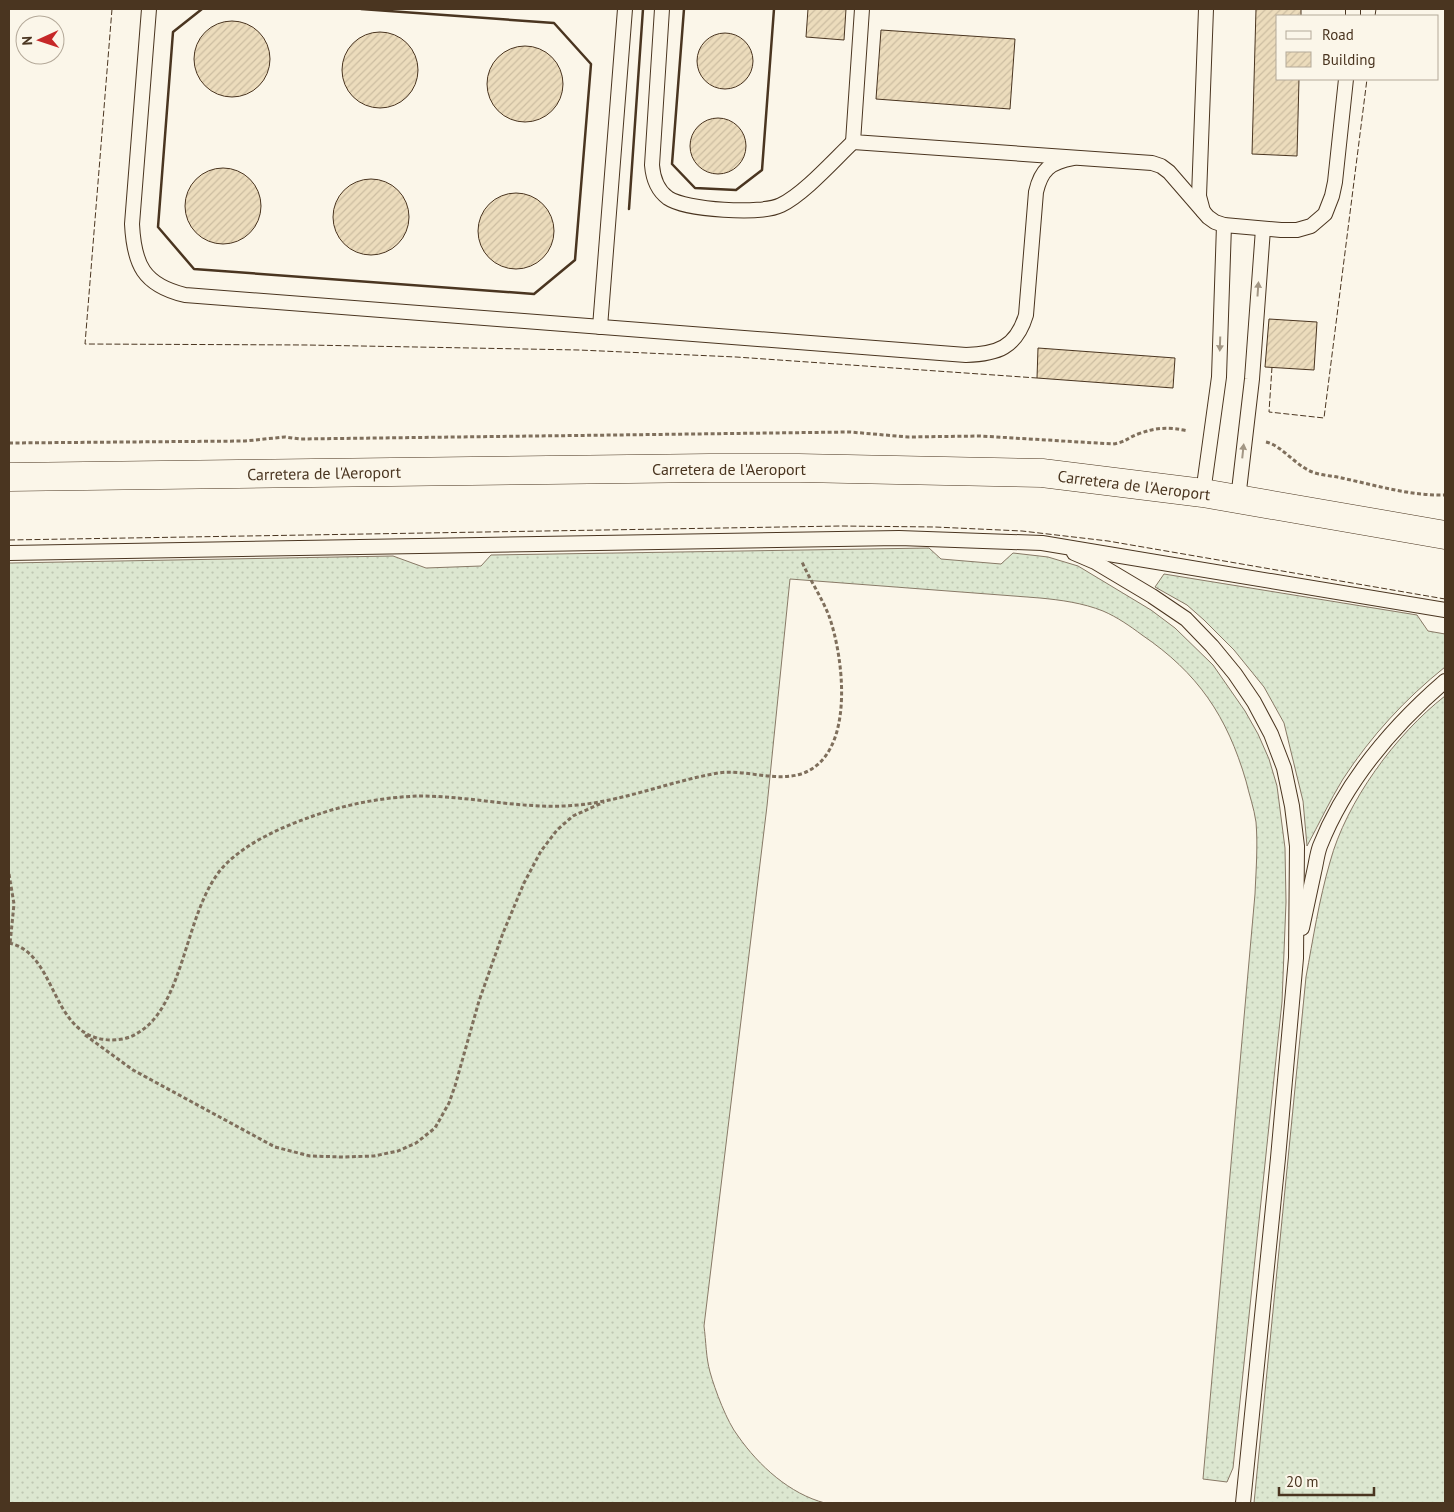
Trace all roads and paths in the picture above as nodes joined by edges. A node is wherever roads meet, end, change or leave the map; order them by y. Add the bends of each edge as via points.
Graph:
1 (149, 9) edge
2 (626, 9) edge
3 (662, 9) edge
4 (862, 9) edge
5 (1206, 9) edge
6 (1346, 80) edge
7 (853, 142) junction
8 (1073, 158) junction
9 (1203, 211) junction
10 (1224, 226) junction
11 (1262, 229) junction
12 (600, 327) junction
13 (9, 477) edge
14 (1203, 493) junction
15 (1238, 499) junction
16 (1445, 535) edge
17 (790, 540) junction
18 (1042, 543) junction
19 (9, 553) edge
20 (1445, 610) edge
21 (1445, 681) edge
22 (607, 801) junction
23 (9, 874) edge
24 (9, 944) edge
25 (1296, 958) junction
26 (81, 1032) junction
27 (1243, 1503) edge

1 - 12 lane via 132,224 135,253 153,281 171,292 184,294
2 - 12 lane
3 - 7 lane via 652,165 656,184 668,198 697,207 751,211 776,208 794,198
4 - 7 lane
5 - 9 lane via 1199,196
6 - 11 lane via 1335,182 1328,208 1320,219 1304,229
7 - 8 lane
8 - 9 lane via 1161,166
8 - 12 lane via 1052,164 1041,177 1036,192 1026,315 1022,329 1013,340 996,351 966,355
9 - 10 lane
10 - 11 lane
10 -> 14 lane via 1219,377
15 -> 11 lane via 1252,379
13 - 14 main road, Carretera de l'Aeroport via 800,468 1042,473
14 - 15 main road, Carretera de l'Aeroport
15 - 16 main road, Carretera de l'Aeroport
17 - 18 lane via 899,538
17 - 19 lane
17 - 22 path via 829,617 839,659 841,703 838,733 830,752 818,765 802,773 782,777 744,772 720,773
18 - 20 lane
18 - 25 lane via 1095,562 1186,619 1236,674 1254,702 1284,768 1292,806 1297,846
21 - 25 lane via 1390,734 1338,807 1320,848
22 - 26 path via 536,806 421,796 348,806 278,830 224,866 209,887 170,994 153,1021 134,1036 110,1041
22 - 26 path via 573,816 541,851 503,933 476,1010 450,1102 435,1128 416,1143 374,1156 343,1158 310,1156 275,1147 133,1070
23 - 24 path via 14,904
24 - 26 path via 26,950 37,963 70,1021
25 - 27 lane

